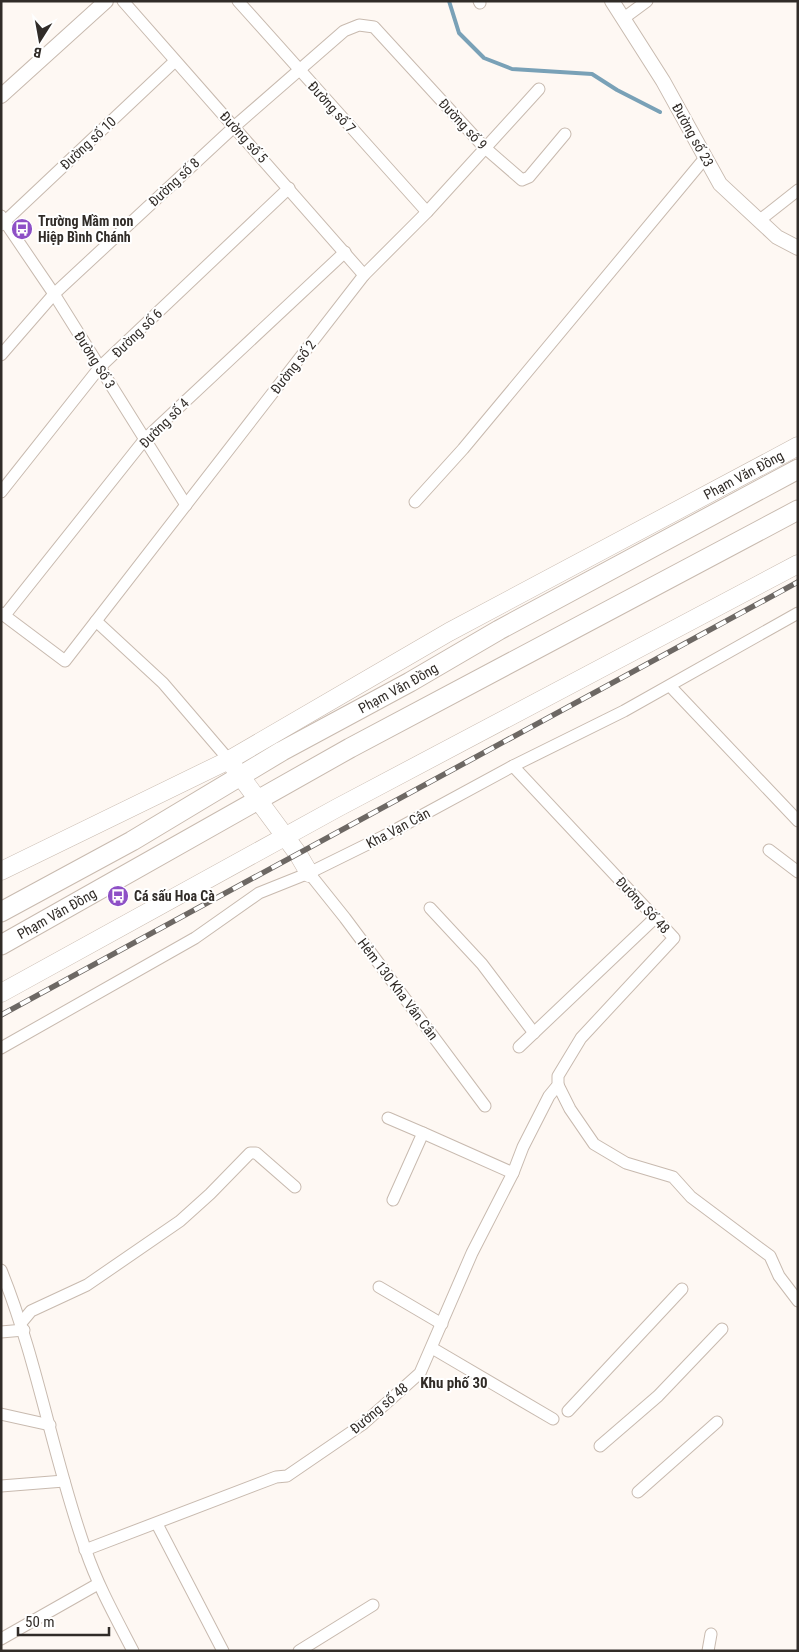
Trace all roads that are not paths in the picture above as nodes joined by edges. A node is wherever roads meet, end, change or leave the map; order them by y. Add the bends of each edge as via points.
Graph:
1 (106, 1) edge
2 (123, 1) edge
3 (238, 1) edge
4 (612, 1) edge
5 (647, 1) edge
6 (624, 18) junction
7 (360, 25) joint
8 (175, 61) junction
9 (300, 71) junction
10 (539, 89) dead end
11 (1, 96) edge
12 (234, 126) junction
13 (566, 134) dead end
14 (484, 147) junction
15 (705, 158) junction
16 (289, 188) junction
17 (798, 190) edge
18 (427, 212) junction
19 (760, 220) junction
20 (2, 221) edge
21 (798, 248) edge
22 (345, 252) junction
23 (364, 274) junction
24 (54, 294) junction
25 (1, 355) edge
26 (100, 367) junction
27 (145, 440) junction
28 (798, 446) edge
29 (798, 469) edge
30 (1, 492) edge
31 (415, 502) dead end
32 (186, 505) junction
33 (798, 510) edge
34 (798, 564) edge
35 (798, 613) edge
36 (3, 614) edge
37 (96, 621) junction
38 (670, 686) junction
39 (228, 760) junction
40 (513, 766) junction
41 (241, 777) junction
42 (258, 801) junction
43 (798, 821) edge
44 (286, 837) junction
45 (769, 850) dead end
46 (1, 871) edge
47 (798, 872) edge
48 (309, 873) junction
49 (430, 908) dead end
50 (1, 912) edge
51 (656, 918) junction
52 (1, 945) edge
53 (1, 993) edge
54 (534, 1033) junction
55 (519, 1047) dead end
56 (1, 1048) edge
57 (558, 1085) junction
58 (549, 1096) joint
59 (485, 1106) dead end
60 (388, 1118) dead end
61 (423, 1133) junction
62 (513, 1173) junction
63 (296, 1188) dead end
64 (393, 1200) dead end
65 (2, 1276) edge
66 (379, 1287) dead end
67 (682, 1289) dead end
68 (798, 1301) edge
69 (442, 1324) junction
70 (23, 1326) junction
71 (722, 1329) dead end
72 (1, 1332) edge
73 (432, 1348) junction
74 (568, 1411) dead end
75 (1, 1414) edge
76 (552, 1420) dead end
77 (717, 1422) dead end
78 (50, 1425) junction
79 (600, 1446) dead end
80 (64, 1481) junction
81 (1, 1486) edge
82 (638, 1492) dead end
83 (158, 1524) junction
84 (85, 1550) junction
85 (98, 1584) junction
86 (373, 1605) dead end
87 (711, 1634) dead end
88 (1, 1639) edge
89 (133, 1651) edge
90 (223, 1651) edge
91 (299, 1651) edge
92 (708, 1651) edge

1 - 11 street
2 - 8 street, Đường số 5
3 - 9 street, Đường số 7
4 - 6 street, Đường số 23
5 - 6 street
6 - 15 street, Đường số 23
7 - 9 street, Đường số 8 via 344,31
7 - 14 street, Đường số 9 via 374,27
8 - 12 street, Đường số 5
8 - 20 street, Đường số 10
9 - 12 street, Đường số 8
9 - 18 street, Đường số 7
10 - 14 street, Đường số 2
12 - 16 street, Đường số 5
12 - 24 street, Đường số 8
13 - 14 street, Đường số 9 via 525,180
14 - 18 street, Đường số 2
15 - 19 street, Đường số 23 via 720,184
15 - 31 street via 463,449
16 - 22 street, Đường số 5
16 - 26 street, Đường số 6
17 - 19 street
18 - 23 street, Đường số 2
19 - 21 street, Đường số 23 via 777,237
20 - 24 street, Đường Số 3
22 - 23 street, Đường số 5
22 - 27 street, Đường số 4
23 - 32 street, Đường số 2
24 - 25 street, Đường số 8
24 - 26 street, Đường Số 3
26 - 27 street, Đường Số 3
26 - 30 street, Đường số 6
27 - 32 street, Đường Số 3
27 - 36 street, Đường số 4
28 - 39 main road, Phạm Văn Đồng via 449,632
29 - 41 highway, Phạm Văn Đồng via 499,630
32 - 37 street, Đường số 2
33 - 42 highway, Phạm Văn Đồng via 350,748
34 - 44 main road
35 - 38 street, Kha Vạn Cân
36 - 37 street, Đường số 2 via 64,661
37 - 39 street via 163,683
38 - 40 street, Kha Vạn Cân
38 - 43 street
39 - 41 main road
39 - 46 main road, Phạm Văn Đồng
40 - 48 street, Kha Vạn Cân
40 - 51 street, Đường Số 48
41 - 42 main road
41 - 50 highway, Phạm Văn Đồng
42 - 44 main road
42 - 52 highway, Phạm Văn Đồng
44 - 48 main road
44 - 53 main road
45 - 47 street
48 - 56 street, Kha Vạn Cân via 259,893 195,938
48 - 59 street, Hẻm 130 Kha Vân Cân
49 - 54 street via 482,964
51 - 54 street
51 - 57 street, Đường Số 48 via 674,938 581,1038 558,1076
54 - 55 street
57 - 58 street, Đường Số 48
57 - 68 street via 594,1144 626,1163 672,1177 691,1197 770,1256 779,1276
58 - 62 street, Đường số 48
60 - 61 street
61 - 62 street
61 - 64 street
62 - 69 street, Đường số 48 via 472,1254
63 - 70 street via 256,1153 250,1153 180,1221 87,1285 31,1311
65 - 70 street
66 - 69 street
67 - 74 street
69 - 73 street, Đường số 48
70 - 72 street
70 - 78 street
71 - 79 street via 658,1396
73 - 76 street
73 - 83 street, Đường số 48 via 420,1373 394,1397 363,1424 287,1476 276,1477
75 - 78 street
77 - 82 street
78 - 80 street
80 - 81 street
80 - 84 street
83 - 84 street, Đường số 48
83 - 90 street
84 - 85 street
85 - 88 street
85 - 89 street
86 - 91 street
87 - 92 street

